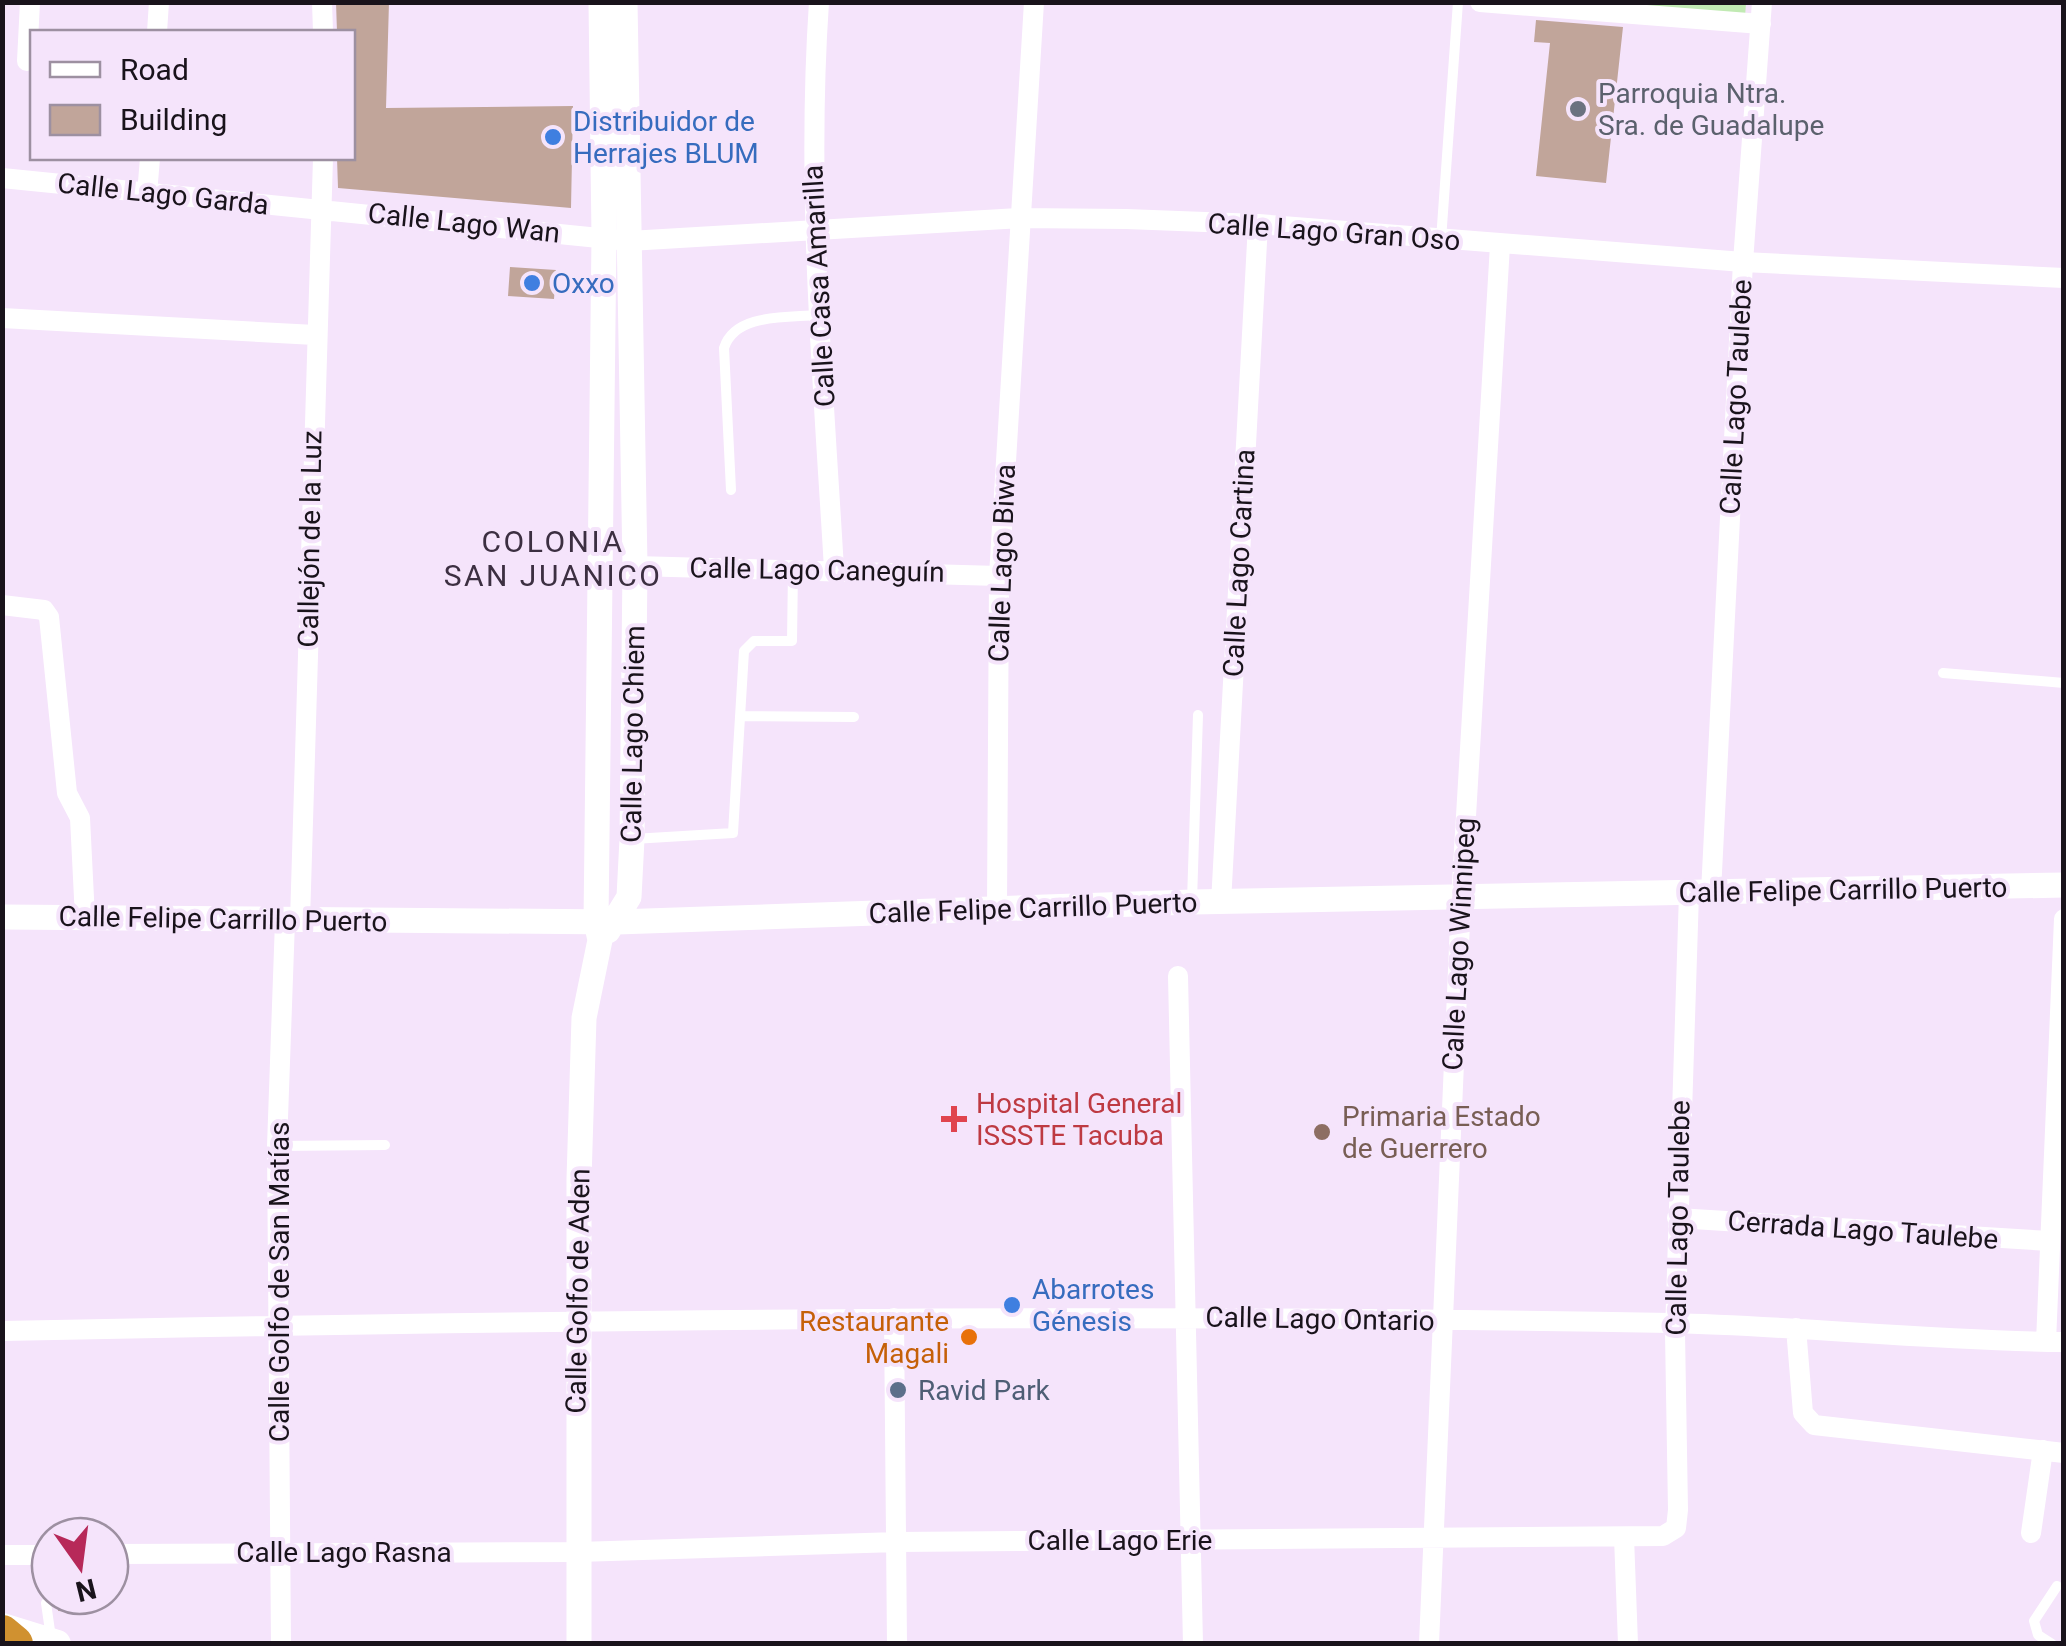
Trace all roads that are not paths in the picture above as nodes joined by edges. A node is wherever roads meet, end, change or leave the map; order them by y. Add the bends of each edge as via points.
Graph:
1 (30, 2) edge
2 (159, 2) edge
3 (322, 2) edge
4 (601, 2) edge
5 (625, 2) edge
6 (819, 2) edge
7 (1034, 2) edge
8 (1458, 2) edge
9 (1480, 2) edge
10 (1761, 13) edge
11 (157, 30) edge
12 (323, 30) edge
13 (28, 61) dead end
14 (150, 160) edge
15 (323, 160) edge
16 (2, 178) edge
17 (147, 194) junction
18 (324, 209) junction
19 (1020, 218) junction
20 (1258, 224) junction
21 (814, 231) junction
22 (616, 239) junction
23 (1442, 241) junction
24 (1500, 245) junction
25 (1743, 262) junction
26 (2064, 278) edge
27 (819, 316) junction
28 (2, 318) edge
29 (314, 335) junction
30 (731, 490) dead end
31 (636, 566) junction
32 (794, 568) junction
33 (834, 569) junction
34 (999, 576) junction
35 (2, 605) edge
36 (1943, 673) dead end
37 (2064, 683) edge
38 (1198, 715) dead end
39 (740, 716) junction
40 (854, 717) dead end
41 (632, 839) junction
42 (2064, 885) edge
43 (1700, 892) junction
44 (1460, 900) junction
45 (1192, 902) junction
46 (1221, 902) junction
47 (997, 908) junction
48 (2, 917) edge
49 (85, 918) junction
50 (2064, 919) edge
51 (293, 921) junction
52 (604, 928) junction
53 (1178, 976) dead end
54 (386, 1145) dead end
55 (277, 1146) junction
56 (1677, 1218) junction
57 (2048, 1241) junction
58 (1188, 1317) junction
59 (894, 1318) junction
60 (576, 1319) junction
61 (1440, 1321) junction
62 (1675, 1323) junction
63 (278, 1325) junction
64 (1796, 1328) junction
65 (2, 1331) edge
66 (2055, 1342) edge
67 (2053, 1452) edge
68 (2032, 1533) dead end
69 (1662, 1536) joint
70 (1624, 1537) junction
71 (1432, 1538) junction
72 (1192, 1540) junction
73 (897, 1542) junction
74 (280, 1552) junction
75 (578, 1552) junction
76 (130, 1554) edge
77 (30, 1555) edge
78 (2, 1556) edge
79 (2057, 1586) dead end
80 (44, 1616) edge
81 (2, 1631) edge
82 (40, 1642) edge
83 (281, 1644) edge
84 (579, 1644) edge
85 (897, 1644) edge
86 (1193, 1644) edge
87 (1430, 1644) edge
88 (1628, 1644) edge
89 (2052, 1644) edge

1 - 13 street
2 - 11 street
3 - 12 street
4 - 22 street, Calle Lago Chiem
5 - 22 street, Calle Lago Chiem
6 - 21 street, Calle Casa Amarilla via 811,113
7 - 19 street, Calle Lago Biwa
8 - 23 lane
9 - 10 street
10 - 25 street, Calle Lago Taulebe
14 - 17 street
15 - 18 street, Callejón de la Luz
16 - 17 street, Calle Lago Garda
17 - 18 street, Calle Lago Garda
18 - 22 street, Calle Lago Wan
18 - 29 street, Callejón de la Luz
19 - 20 street, Calle Lago Gran Oso
19 - 21 street, Calle Lago Gran Oso
19 - 34 street, Calle Lago Biwa
20 - 23 street, Calle Lago Gran Oso
20 - 46 street, Calle Lago Cartina
21 - 22 street, Calle Lago Gran Oso
21 - 27 street, Calle Casa Amarilla
22 - 31 street, Calle Lago Chiem
22 - 52 street, Calle Lago Chiem
23 - 24 street, Calle Lago Gran Oso
24 - 25 street, Calle Lago Gran Oso
24 - 44 street, Calle Lago Winnipeg
25 - 26 street, Calle Lago Gran Oso
25 - 43 street, Calle Lago Taulebe
27 - 30 lane via 745,324 728,338
27 - 33 street, Calle Casa Amarilla
28 - 29 street
29 - 51 street, Callejón de la Luz
31 - 32 street, Calle Lago Caneguín
31 - 41 street, Calle Lago Chiem
32 - 33 street, Calle Lago Caneguín
32 - 39 lane via 792,641 747,644
33 - 34 street, Calle Lago Caneguín
34 - 47 street, Calle Lago Biwa
35 - 49 street via 44,610 49,617 68,793 80,818
36 - 37 lane
38 - 45 lane
39 - 40 lane
39 - 41 lane via 733,833
41 - 52 street, Calle Lago Chiem via 629,896
42 - 43 street, Calle Felipe Carrillo Puerto
43 - 44 street, Calle Felipe Carrillo Puerto
43 - 56 street, Calle Lago Taulebe
44 - 46 street, Calle Felipe Carrillo Puerto
44 - 61 street, Calle Lago Winnipeg
45 - 46 street, Calle Felipe Carrillo Puerto
45 - 47 street, Calle Felipe Carrillo Puerto
47 - 52 street, Calle Felipe Carrillo Puerto
48 - 49 street, Calle Felipe Carrillo Puerto
49 - 51 street, Calle Felipe Carrillo Puerto
50 - 57 street
51 - 52 street, Calle Felipe Carrillo Puerto
51 - 55 street, Calle Golfo de San Matías
52 - 60 street, Calle Golfo de Aden via 584,1018
53 - 58 street
54 - 55 lane
55 - 63 street, Calle Golfo de San Matías
56 - 57 street, Cerrada Lago Taulebe
56 - 62 street, Calle Lago Taulebe
57 - 66 street
58 - 59 street, Calle Lago Ontario
58 - 61 street, Calle Lago Ontario
58 - 72 street
59 - 60 street, Calle Lago Ontario
59 - 73 street
60 - 63 street, Calle Lago Ontario
60 - 75 street, Calle Golfo de Aden
61 - 62 street, Calle Lago Ontario
61 - 71 street, Calle Lago Winnipeg
62 - 64 street, Calle Lago Ontario
62 - 69 street, Calle Lago Taulebe via 1678,1510 1676,1528
63 - 65 street, Calle Lago Ontario
63 - 74 street, Calle Golfo de San Matías
64 - 66 street, Calle Lago Ontario
64 - 67 street via 1803,1413 1814,1425
67 - 68 street
69 - 70 street, Calle Lago Erie
70 - 71 street, Calle Lago Erie
70 - 88 street
71 - 72 street, Calle Lago Erie
71 - 87 street, Calle Lago Winnipeg
72 - 73 street, Calle Lago Erie
72 - 86 street
73 - 75 street, Calle Lago Erie
73 - 85 street
74 - 75 street, Calle Lago Rasna
74 - 76 street, Calle Lago Rasna
74 - 83 street, Calle Golfo de San Matías
75 - 84 street, Calle Golfo de Aden
77 - 78 street
79 - 89 lane via 2034,1620 2038,1635
80 - 82 lane
81 - 82 highway

